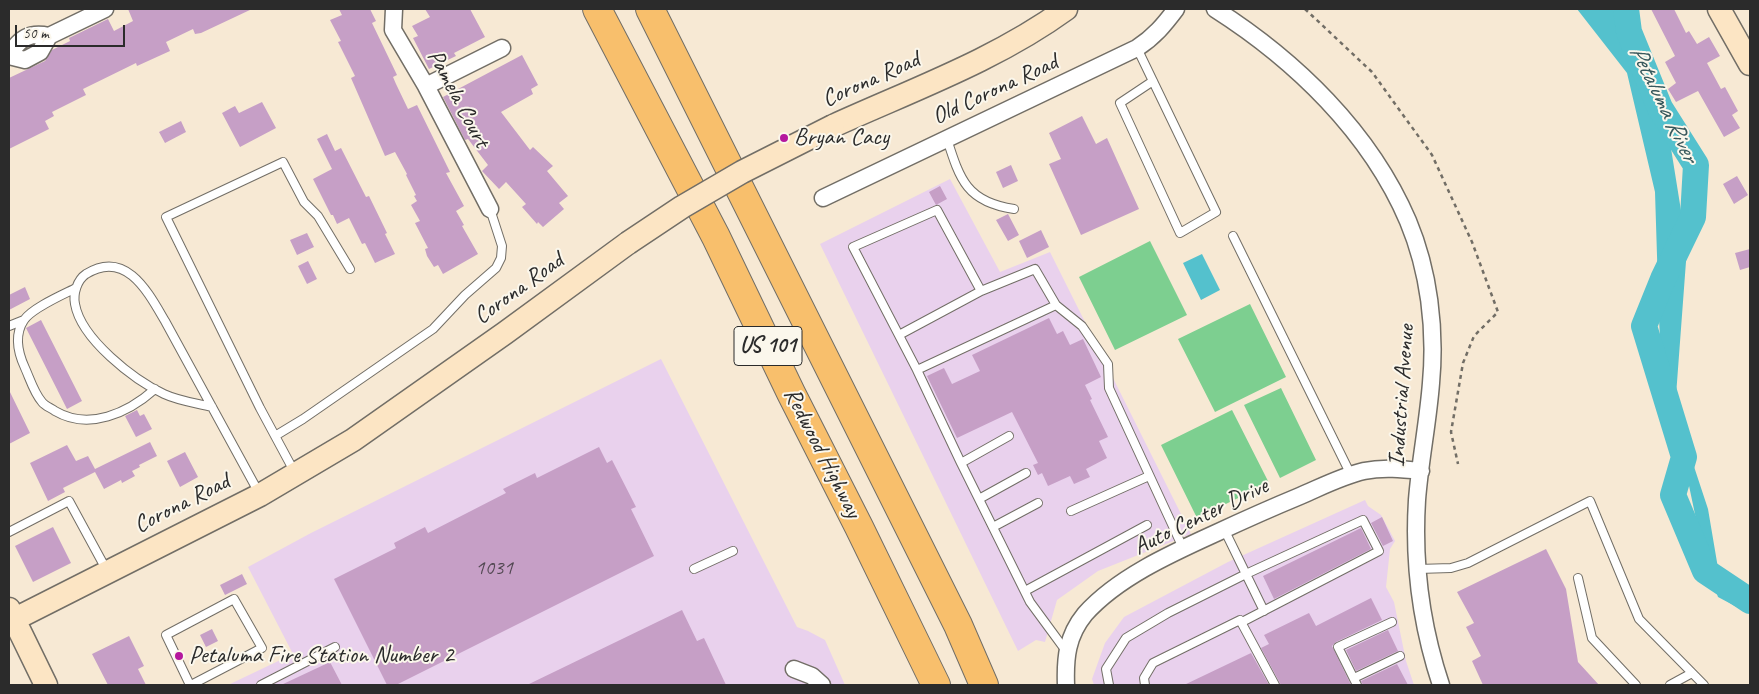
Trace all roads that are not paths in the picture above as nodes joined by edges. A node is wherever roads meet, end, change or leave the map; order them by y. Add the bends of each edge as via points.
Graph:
1 (105, 9) edge
2 (394, 9) edge
3 (597, 9) edge
4 (650, 9) edge
5 (1066, 9) edge
6 (1176, 9) edge
7 (1215, 9) edge
8 (1719, 9) edge
9 (502, 48) dead end
10 (1137, 48) junction
11 (9, 56) edge
12 (1750, 64) edge
13 (1153, 81) junction
14 (426, 86) junction
15 (947, 139) junction
16 (823, 198) dead end
17 (490, 209) joint
18 (1014, 209) dead end
19 (1233, 236) dead end
20 (350, 269) dead end
21 (76, 288) junction
22 (981, 291) junction
23 (1056, 305) junction
24 (24, 320) junction
25 (9, 326) edge
26 (899, 336) junction
27 (916, 370) junction
28 (156, 389) junction
29 (212, 407) junction
30 (275, 436) junction
31 (1008, 436) dead end
32 (961, 463) junction
33 (1421, 471) junction
34 (1026, 473) dead end
35 (296, 475) junction
36 (1351, 475) junction
37 (1149, 476) junction
38 (260, 495) junction
39 (979, 499) junction
40 (1038, 503) dead end
41 (1071, 511) dead end
42 (1147, 525) dead end
43 (993, 527) junction
44 (1224, 529) junction
45 (9, 532) edge
46 (1183, 548) junction
47 (733, 551) dead end
48 (694, 569) dead end
49 (1417, 569) junction
50 (107, 571) junction
51 (1246, 574) junction
52 (1578, 578) dead end
53 (1025, 591) junction
54 (1264, 611) junction
55 (10, 617) edge
56 (1242, 622) junction
57 (1392, 622) dead end
58 (335, 647) dead end
59 (1067, 653) junction
60 (1400, 656) dead end
61 (794, 669) dead end
62 (1692, 673) junction
63 (1356, 682) edge
64 (46, 685) edge
65 (190, 685) edge
66 (261, 685) edge
67 (822, 685) edge
68 (936, 685) edge
69 (984, 685) edge
70 (1066, 685) edge
71 (1109, 685) edge
72 (1145, 685) edge
73 (1275, 685) edge
74 (1441, 685) edge
75 (1636, 685) edge
76 (1670, 685) edge
77 (1704, 685) edge

1 - 11 street via 49,36 35,33 17,42
2 - 14 street, Pamela Court via 393,30
3 - 68 highway, Redwood Highway / US 101 via 716,236
4 - 69 highway, Redwood Highway / US 101 via 953,616
5 - 35 main road, Corona Road, bridge via 988,57 833,126 682,207 403,406
6 - 10 street, Old Corona Road via 1152,38
7 - 33 street, Industrial Avenue via 1272,50 1338,113 1367,149 1408,221 1420,256 1432,322 1432,382
8 - 12 main road
9 - 14 street
10 - 13 lane
10 - 15 street, Old Corona Road
13 - 13 lane via 1216,212 1180,233 1120,103
14 - 17 street, Pamela Court
15 - 16 street, Old Corona Road
15 - 18 lane via 964,183 991,204
17 - 30 lane via 502,246 496,268 433,329
19 - 36 lane
20 - 30 lane via 318,216 304,202 283,162 166,217
21 - 24 lane
21 - 28 lane via 75,304 80,319 94,339 125,370
21 - 29 lane via 84,275 98,267 111,266 126,271 138,281 165,321
22 - 23 lane via 1035,269
22 - 26 lane
22 - 26 lane via 937,210 853,247
23 - 27 lane
23 - 37 lane via 1082,326 1108,364 1109,388
24 - 25 lane
24 - 28 lane via 18,337 23,365 42,403 66,417 91,420 119,414
26 - 27 lane
27 - 32 lane
28 - 29 lane via 166,395
29 - 38 lane
30 - 35 lane
31 - 32 lane
32 - 39 lane
33 - 36 street, Auto Center Drive via 1394,468
33 - 49 street, Industrial Avenue via 1417,498
34 - 39 lane
35 - 38 main road, Corona Road
36 - 44 street, Auto Center Drive
37 - 41 lane
37 - 46 lane
38 - 50 main road, Corona Road
39 - 43 lane
40 - 43 lane
42 - 53 lane
43 - 53 lane
44 - 46 street, Auto Center Drive
44 - 51 lane
45 - 50 lane via 69,501
46 - 59 street, Auto Center Drive via 1102,596 1084,615 1071,636
47 - 48 lane
49 - 62 lane via 1451,568 1468,563 1590,501 1639,619
49 - 74 street, Industrial Avenue via 1426,636
50 - 55 main road, Corona Road
51 - 54 lane
51 - 54 lane via 1363,520 1379,551
51 - 71 lane via 1126,638 1106,669
52 - 75 lane via 1592,638
53 - 59 lane
54 - 56 lane
55 - 64 main road
56 - 72 lane via 1240,620 1153,663 1144,678
56 - 73 lane
57 - 63 lane via 1338,647
58 - 66 lane
59 - 70 street, Auto Center Drive
60 - 63 lane
61 - 67 street via 812,676
62 - 76 lane
62 - 77 lane
65 - 65 lane via 262,648 234,599 166,635

